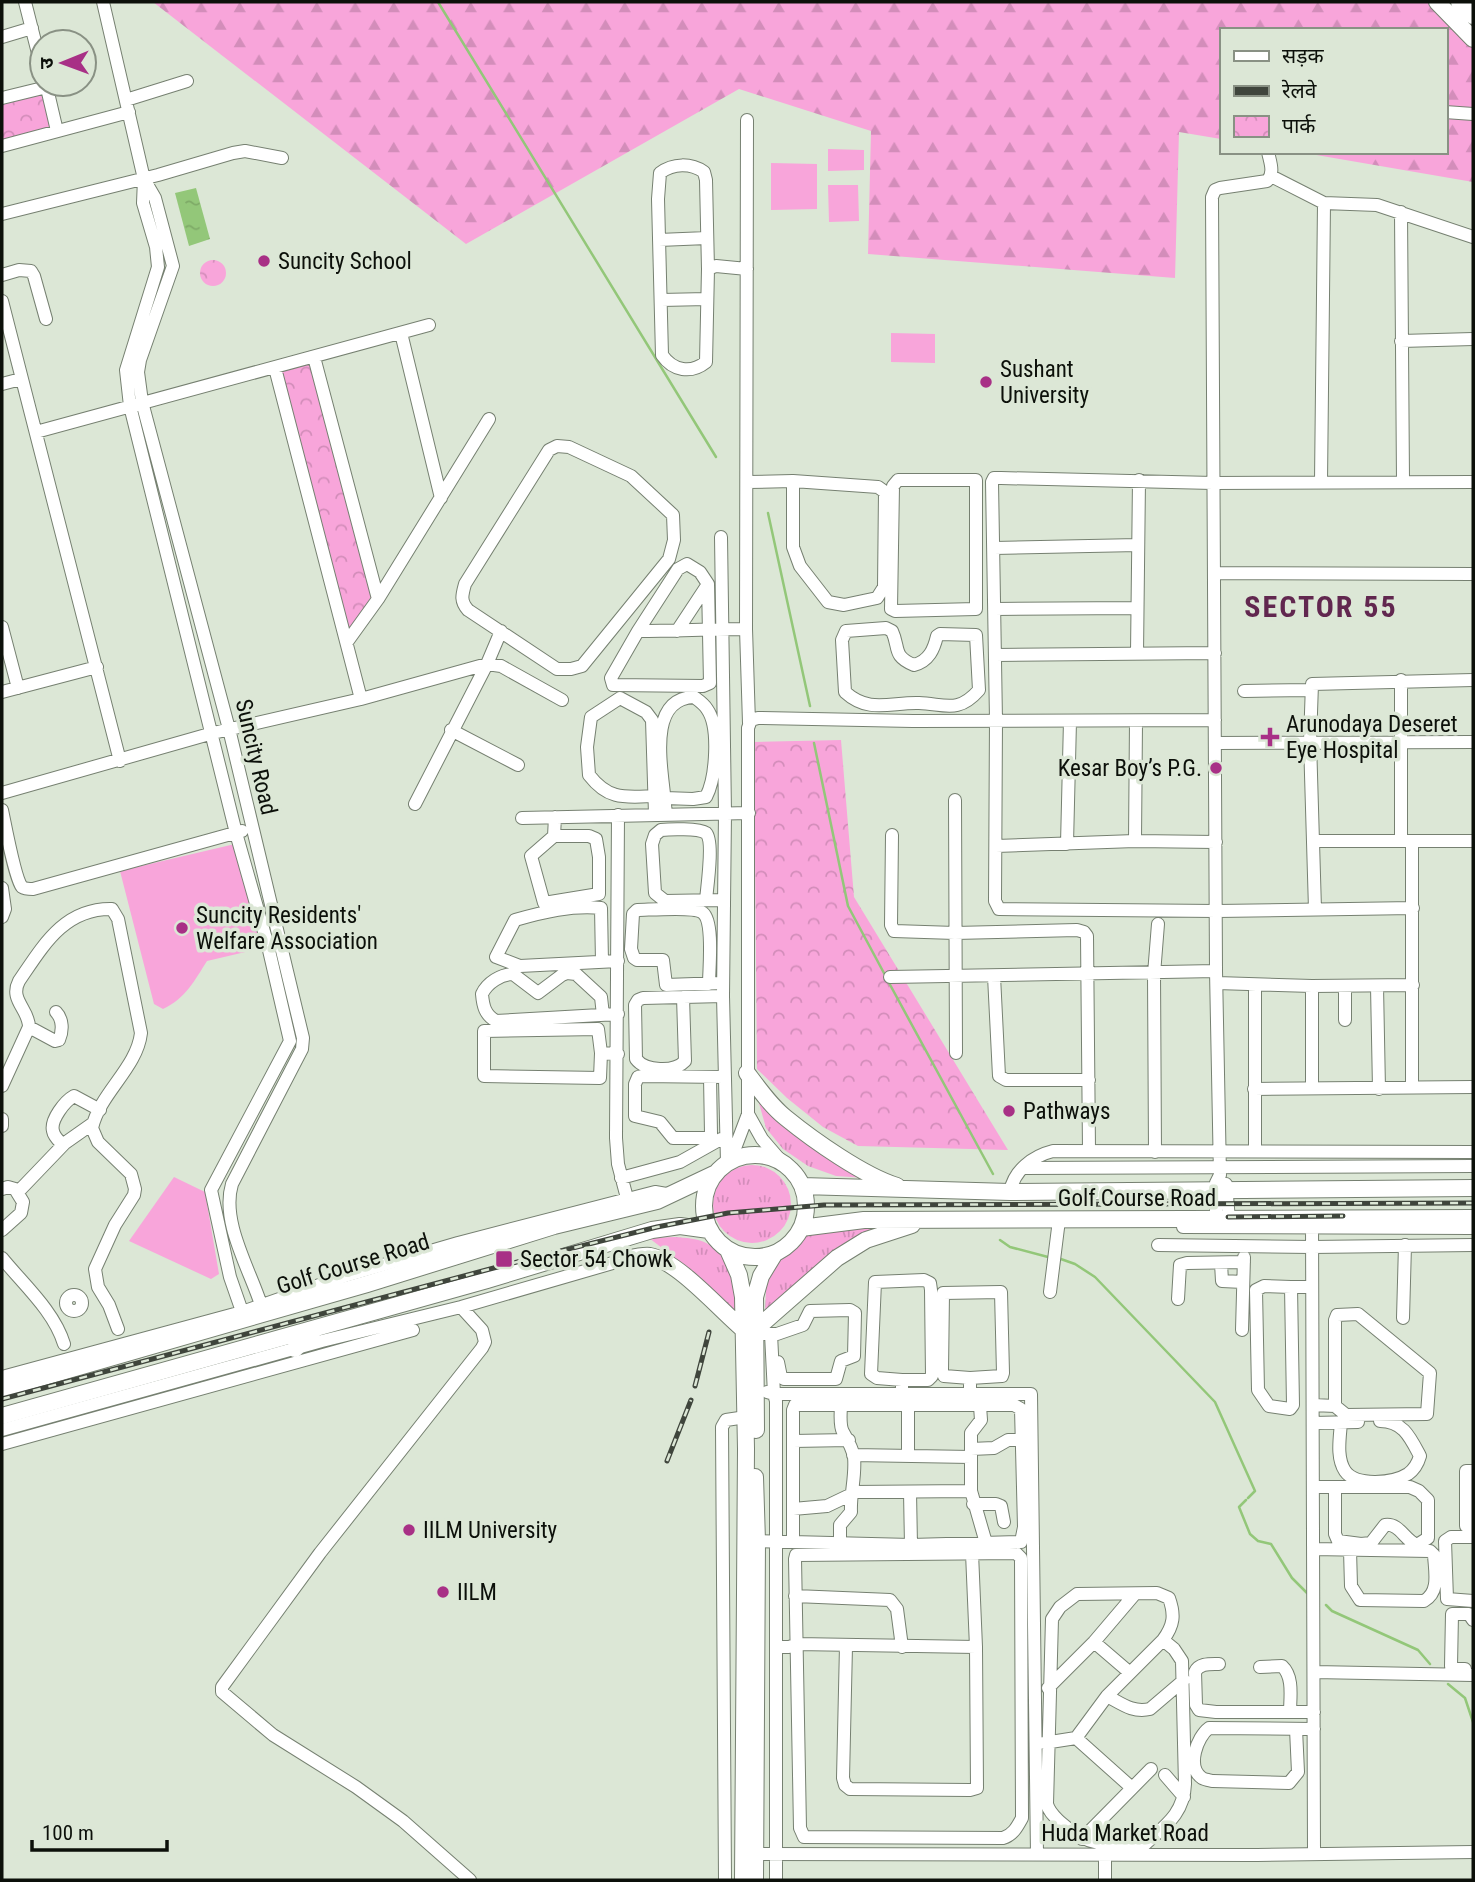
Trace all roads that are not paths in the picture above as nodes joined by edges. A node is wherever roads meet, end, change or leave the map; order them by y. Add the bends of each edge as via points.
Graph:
1 (25, 2) edge
2 (103, 2) edge
3 (1459, 2) edge
4 (1440, 3) edge
5 (1473, 16) edge
6 (32, 28) edge
7 (28, 29) edge
8 (2, 37) edge
9 (1473, 39) edge
10 (187, 81) dead end
11 (28, 91) edge
12 (2, 98) edge
13 (49, 98) edge
14 (128, 106) junction
15 (1447, 112) edge
16 (1473, 114) edge
17 (747, 120) dead end
18 (57, 131) junction
19 (2, 146) edge
20 (1268, 154) edge
21 (282, 158) dead end
22 (1271, 176) junction
23 (144, 179) junction
24 (1324, 203) junction
25 (1401, 212) junction
26 (2, 214) edge
27 (1473, 237) edge
28 (707, 238) junction
29 (659, 240) junction
30 (708, 269) junction
31 (747, 269) junction
32 (2, 275) edge
33 (707, 299) junction
34 (661, 300) junction
35 (2, 303) edge
36 (46, 319) dead end
37 (429, 325) dead end
38 (401, 333) junction
39 (1473, 339) edge
40 (1401, 341) junction
41 (314, 357) junction
42 (275, 368) junction
43 (21, 379) junction
44 (2, 384) edge
45 (136, 404) junction
46 (489, 419) dead end
47 (36, 432) junction
48 (1139, 480) junction
49 (793, 481) junction
50 (1403, 481) junction
51 (748, 482) junction
52 (1321, 482) junction
53 (1473, 482) edge
54 (1213, 483) junction
55 (441, 498) junction
56 (722, 537) dead end
57 (977, 538) junction
58 (1138, 545) junction
59 (993, 546) junction
60 (977, 553) junction
61 (1214, 573) junction
62 (1473, 574) edge
63 (708, 584) junction
64 (378, 598) junction
65 (1138, 608) junction
66 (994, 609) junction
67 (723, 611) junction
68 (746, 611) junction
69 (709, 612) junction
70 (2, 627) edge
71 (717, 629) junction
72 (746, 629) junction
73 (501, 631) junction
74 (638, 631) junction
75 (677, 631) junction
76 (346, 642) junction
77 (520, 646) junction
78 (1215, 653) junction
79 (1137, 654) junction
80 (995, 655) junction
81 (486, 664) junction
82 (97, 667) junction
83 (507, 669) junction
84 (1401, 680) junction
85 (1473, 680) edge
86 (18, 688) junction
87 (1310, 690) junction
88 (1244, 691) dead end
89 (2, 692) edge
90 (361, 699) junction
91 (562, 700) dead end
92 (914, 703) junction
93 (996, 720) junction
94 (1215, 720) junction
95 (914, 721) junction
96 (1070, 721) junction
97 (1136, 721) junction
98 (749, 723) junction
99 (229, 729) junction
100 (451, 730) junction
101 (213, 733) junction
102 (1310, 741) junction
103 (1400, 741) junction
104 (1473, 742) edge
105 (1216, 743) junction
106 (120, 761) junction
107 (518, 765) dead end
108 (2, 793) edge
109 (660, 797) junction
110 (955, 800) dead end
111 (415, 804) dead end
112 (2, 810) edge
113 (725, 813) junction
114 (749, 813) junction
115 (660, 814) junction
116 (618, 815) junction
117 (555, 817) junction
118 (522, 818) dead end
119 (251, 829) junction
120 (236, 833) junction
121 (892, 835) dead end
122 (554, 836) junction
123 (1135, 841) junction
124 (1313, 841) junction
125 (1407, 841) junction
126 (1473, 841) edge
127 (1216, 842) junction
128 (1068, 844) junction
129 (996, 846) junction
130 (2, 888) edge
131 (706, 900) junction
132 (722, 900) junction
133 (1413, 908) junction
134 (1315, 909) junction
135 (1217, 911) junction
136 (2, 917) edge
137 (1158, 924) dead end
138 (955, 933) junction
139 (618, 961) junction
140 (602, 962) junction
141 (1087, 974) junction
142 (1154, 974) junction
143 (994, 976) junction
144 (890, 977) dead end
145 (955, 977) junction
146 (1217, 977) junction
147 (709, 984) junction
148 (1255, 985) junction
149 (1413, 985) junction
150 (1312, 986) junction
151 (1345, 986) junction
152 (1377, 986) junction
153 (723, 990) junction
154 (683, 997) junction
155 (55, 1012) dead end
156 (618, 1014) junction
157 (603, 1015) junction
158 (1345, 1020) dead end
159 (29, 1027) junction
160 (956, 1053) dead end
161 (601, 1054) junction
162 (618, 1054) junction
163 (747, 1073) junction
164 (710, 1077) junction
165 (724, 1077) junction
166 (1089, 1080) junction
167 (2, 1086) edge
168 (1473, 1087) edge
169 (1254, 1088) junction
170 (1312, 1088) junction
171 (1412, 1088) junction
172 (1379, 1089) junction
173 (100, 1110) junction
174 (748, 1114) junction
175 (2, 1119) edge
176 (92, 1124) junction
177 (2, 1126) edge
178 (726, 1135) junction
179 (63, 1145) junction
180 (1089, 1150) junction
181 (1219, 1150) junction
182 (1255, 1150) junction
183 (1156, 1152) junction
184 (1473, 1152) edge
185 (729, 1161) junction
186 (780, 1161) junction
187 (1473, 1166) edge
188 (1023, 1168) junction
189 (714, 1174) junction
190 (621, 1178) junction
191 (1221, 1180) junction
192 (802, 1186) junction
193 (1473, 1188) edge
194 (2, 1189) edge
195 (908, 1190) junction
196 (18, 1192) junction
197 (1010, 1192) junction
198 (673, 1195) junction
199 (627, 1198) junction
200 (1473, 1218) edge
201 (932, 1220) junction
202 (1222, 1220) junction
203 (1059, 1223) junction
204 (1312, 1223) junction
205 (801, 1228) junction
206 (1473, 1228) edge
207 (2, 1230) edge
208 (709, 1230) junction
209 (619, 1242) junction
210 (1158, 1245) dead end
211 (1405, 1245) junction
212 (1473, 1245) edge
213 (1244, 1246) junction
214 (1312, 1247) junction
215 (728, 1250) junction
216 (775, 1253) junction
217 (2, 1258) edge
218 (623, 1260) junction
219 (1244, 1262) junction
220 (1221, 1263) junction
221 (1243, 1282) junction
222 (98, 1287) junction
223 (1292, 1287) junction
224 (1312, 1287) junction
225 (1050, 1292) dead end
226 (1178, 1299) dead end
227 (461, 1307) junction
228 (263, 1310) junction
229 (51, 1316) junction
230 (243, 1316) junction
231 (1404, 1318) dead end
232 (315, 1328) junction
233 (118, 1329) dead end
234 (413, 1330) dead end
235 (1242, 1330) dead end
236 (761, 1332) junction
237 (64, 1344) dead end
238 (295, 1349) junction
239 (2, 1377) edge
240 (970, 1378) junction
241 (902, 1386) junction
242 (2, 1389) edge
243 (756, 1392) junction
244 (970, 1393) junction
245 (774, 1394) junction
246 (841, 1404) junction
247 (1313, 1405) junction
248 (908, 1406) junction
249 (980, 1406) junction
250 (1335, 1406) junction
251 (2, 1416) edge
252 (746, 1417) junction
253 (1341, 1422) junction
254 (1313, 1423) junction
255 (2, 1430) edge
256 (849, 1440) junction
257 (1022, 1440) junction
258 (793, 1441) junction
259 (2, 1444) edge
260 (971, 1453) junction
261 (853, 1455) junction
262 (908, 1457) junction
263 (1473, 1471) edge
264 (1335, 1486) junction
265 (1313, 1487) junction
266 (971, 1491) junction
267 (910, 1492) junction
268 (851, 1493) junction
269 (974, 1504) junction
270 (793, 1509) junction
271 (1004, 1521) junction
272 (1023, 1521) junction
273 (982, 1522) junction
274 (1473, 1526) edge
275 (1473, 1537) edge
276 (757, 1541) junction
277 (777, 1542) junction
278 (793, 1542) junction
279 (986, 1543) junction
280 (840, 1544) junction
281 (911, 1545) junction
282 (1313, 1549) junction
283 (1350, 1550) junction
284 (972, 1553) junction
285 (795, 1595) junction
286 (1134, 1595) junction
287 (1473, 1601) edge
288 (1473, 1620) edge
289 (1163, 1640) junction
290 (1094, 1642) junction
291 (755, 1644) junction
292 (777, 1644) junction
293 (797, 1644) junction
294 (846, 1646) junction
295 (902, 1647) junction
296 (976, 1647) junction
297 (1219, 1664) dead end
298 (1260, 1667) dead end
299 (1473, 1669) edge
300 (1129, 1672) junction
301 (1314, 1672) junction
302 (1473, 1675) edge
303 (1184, 1680) junction
304 (1048, 1689) junction
305 (1108, 1696) junction
306 (1290, 1712) junction
307 (1314, 1712) junction
308 (1296, 1729) junction
309 (1314, 1729) junction
310 (1076, 1738) junction
311 (1035, 1740) junction
312 (1050, 1740) junction
313 (743, 1762) junction
314 (1152, 1769) dead end
315 (723, 1773) junction
316 (1165, 1775) dead end
317 (1132, 1788) junction
318 (1184, 1797) junction
319 (1083, 1839) junction
320 (1473, 1852) edge
321 (1314, 1853) junction
322 (748, 1854) junction
323 (776, 1854) junction
324 (1037, 1854) junction
325 (1105, 1855) junction
326 (470, 1880) edge
327 (725, 1880) edge
328 (743, 1880) edge
329 (755, 1880) edge
330 (776, 1880) edge
331 (1105, 1880) edge

1 - 6 street
2 - 14 street
3 - 5 main road
4 - 9 main road
7 - 8 street
10 - 14 street
11 - 12 street
13 - 18 street
14 - 18 street
14 - 23 street
15 - 16 street
17 - 31 street
18 - 19 street
20 - 22 street
21 - 23 street via 245,151
22 - 24 street
22 - 54 street via 1262,184 1214,190 1212,197
23 - 26 street
23 - 45 street via 143,203 158,267 126,370
23 - 45 street, Suncity Road via 155,198 173,266 140,360
24 - 25 street via 1377,205
24 - 52 street
25 - 27 street
25 - 40 street
28 - 29 street
28 - 29 street via 704,172 694,166 668,167 658,182
28 - 30 street
29 - 34 street
30 - 31 street
30 - 33 street
31 - 51 street
32 - 36 street via 31,271
33 - 34 street
33 - 34 street via 706,362 698,368 676,369 662,355
35 - 43 street
37 - 38 street
38 - 41 street
38 - 55 street
39 - 40 street
40 - 50 street
41 - 42 street
41 - 64 street
42 - 45 street
42 - 76 street
43 - 44 street
43 - 47 street
45 - 47 street
45 - 99 street, Suncity Road
45 - 101 street
46 - 55 street
47 - 82 street
48 - 54 street
48 - 58 street
48 - 59 street via 994,478
49 - 49 street via 793,547 800,566 828,602 844,606 877,598 884,587 884,492 878,486
49 - 51 street
50 - 52 street
50 - 53 street
51 - 68 street
52 - 54 street
54 - 61 street
55 - 64 street
56 - 67 street
57 - 59 street
57 - 60 street
57 - 60 street via 976,480 898,480 893,486 891,609 976,609
58 - 59 street
58 - 65 street
59 - 60 street
59 - 66 street
61 - 62 street
61 - 78 street
63 - 69 street
63 - 74 street via 691,565 681,565
63 - 75 street
64 - 76 street
65 - 66 street
65 - 79 street
66 - 80 street
67 - 68 street
67 - 69 street
67 - 71 street
68 - 72 street
69 - 71 street
70 - 86 street
71 - 72 street
71 - 74 street via 709,685 612,685 611,678
71 - 75 street
71 - 113 street
72 - 98 street
73 - 77 street
73 - 77 street via 468,610 461,595 549,450 569,447 631,476 673,515 669,559 582,666 557,669
73 - 81 street
74 - 75 street
76 - 90 street
77 - 83 street
78 - 79 street
78 - 94 street
79 - 80 street
80 - 93 street
81 - 83 street
81 - 90 street
81 - 100 street
82 - 86 street
82 - 106 street
83 - 91 street
84 - 85 street
84 - 87 street via 1316,682
84 - 103 street
86 - 89 street
87 - 88 street
87 - 102 street
90 - 99 street
92 - 92 street via 946,707 971,699 979,690 976,635 940,634 934,649 915,665 896,650 892,631 886,628 846,631 842,640 845,692 855,700 888,707
92 - 95 street
93 - 95 street
93 - 96 street
93 - 129 street
94 - 97 street
94 - 105 street
95 - 98 street via 758,718
96 - 97 street
96 - 128 street
97 - 123 street
98 - 114 street
99 - 101 street
99 - 119 street, Suncity Road
100 - 107 street
100 - 111 street
101 - 106 street
101 - 120 street
102 - 103 street
102 - 105 street
102 - 124 street
103 - 104 street
103 - 125 street
105 - 127 street
106 - 108 street
109 - 109 street via 662,723 677,700 694,697 708,709 713,723 710,789 706,797
109 - 109 street via 652,720 625,699 614,700 591,717 589,775 619,798
109 - 115 street
110 - 138 street
112 - 120 street via 17,875 22,886 33,890
113 - 114 street
113 - 115 street
113 - 132 street
114 - 163 street
115 - 116 street
116 - 117 street
116 - 139 street
117 - 118 street
117 - 122 street
119 - 120 street
119 - 228 street, Suncity Road via 303,1038 302,1049 228,1198 232,1228
120 - 230 street via 290,1038 212,1185 211,1198
121 - 138 street via 894,931
122 - 122 street via 596,839 599,894 544,903 531,856
123 - 127 street
123 - 128 street
124 - 125 street
124 - 134 street
125 - 126 street
125 - 133 street
127 - 135 street
128 - 129 street
129 - 135 street via 995,901 999,909
130 - 136 street
131 - 131 street via 665,901 655,892 652,844 661,830 699,831 709,838
131 - 132 street
132 - 153 street
133 - 134 street
133 - 149 street
134 - 135 street
135 - 146 street
137 - 142 street
138 - 141 street via 1084,932
138 - 145 street
139 - 140 street
139 - 156 street
140 - 140 street via 601,908 589,907 515,920 496,957 520,966
141 - 142 street
141 - 143 street
141 - 166 street
142 - 146 street
142 - 183 street
143 - 145 street
143 - 166 street via 999,1076 1006,1080
144 - 145 street
145 - 160 street
146 - 148 street
146 - 181 street
147 - 147 street via 666,985 663,960 634,958 633,914 637,910 704,914 709,925
147 - 153 street
148 - 150 street
148 - 169 street
149 - 152 street
149 - 171 street
150 - 151 street
150 - 170 street
151 - 152 street
151 - 158 street
152 - 172 street
153 - 154 street
153 - 165 street
154 - 154 street via 643,998 635,1005 636,1059 642,1065 675,1068 685,1061
155 - 159 street via 62,1024 59,1040
156 - 157 street
156 - 162 street
157 - 157 street via 601,998 580,976 570,973 538,993 508,974 482,994 485,1011 496,1021
159 - 167 street
159 - 173 street via 16,997 19,981 57,928 74,918 112,909 118,919 141,1033 136,1051
161 - 161 street via 598,1028 484,1031 484,1076 600,1078
161 - 162 street
162 - 190 street via 616,1138
163 - 174 street
163 - 195 main road via 785,1118 842,1157
164 - 164 street via 638,1077 635,1116 657,1120 673,1138 709,1138
164 - 165 street
165 - 178 street
166 - 180 street
168 - 171 street
169 - 170 street
169 - 182 street
170 - 172 street
171 - 172 street
173 - 176 street
173 - 179 street via 74,1096 69,1099 53,1124 54,1135
174 - 185 street
174 - 186 street
175 - 177 street
176 - 179 street
176 - 222 street via 93,1135 131,1174 135,1189 95,1269
178 - 185 street
178 - 190 street via 680,1161
179 - 196 street
180 - 183 street
180 - 188 street via 1045,1153
181 - 182 street
181 - 183 street
181 - 191 street
182 - 184 street
185 - 186 main road via 757,1154
185 - 189 main road
186 - 192 main road
187 - 191 street
188 - 191 street
188 - 197 street via 1013,1178
189 - 198 main road, Golf Course Road
189 - 208 main road via 704,1201
190 - 199 street
191 - 193 main road, Golf Course Road
191 - 197 main road, Golf Course Road
191 - 202 street
192 - 195 main road, Golf Course Road
192 - 205 main road via 806,1200
194 - 196 street
195 - 197 main road, Golf Course Road
196 - 207 street via 23,1208
198 - 199 street via 654,1192
198 - 228 main road, Golf Course Road
199 - 228 street via 345,1276
200 - 204 main road, Golf Course Road
201 - 203 main road, Golf Course Road
201 - 205 main road, Golf Course Road via 864,1220
201 - 236 main road via 866,1240 837,1258
202 - 203 main road, Golf Course Road
202 - 204 main road, Golf Course Road
203 - 204 street
203 - 225 street
204 - 206 street
204 - 214 street
205 - 216 main road
208 - 209 main road via 680,1226
208 - 215 main road
209 - 218 main road
209 - 232 main road
210 - 213 street
211 - 212 street
211 - 214 street
211 - 231 street
213 - 214 street
213 - 219 street
214 - 224 street
215 - 216 main road via 751,1257
215 - 236 main road via 743,1297
216 - 236 main road via 755,1297
217 - 229 street
218 - 227 street
218 - 236 main road via 661,1259
219 - 220 street
219 - 221 street
220 - 221 street via 1222,1281
220 - 226 street via 1180,1265
221 - 235 street
222 - 229 street via 80,1298 68,1297 67,1307
222 - 233 street
223 - 223 street via 1259,1286 1256,1290 1258,1390 1269,1406 1284,1410 1293,1405
223 - 224 street
224 - 247 street
227 - 238 street
227 - 326 street via 482,1330 482,1348 320,1553 222,1692 273,1735 403,1821
228 - 230 main road, Golf Course Road
229 - 237 street
230 - 239 street
230 - 242 main road, Golf Course Road
232 - 238 main road
232 - 251 main road
234 - 259 street
236 - 236 street via 803,1325 810,1311 849,1310 855,1313 854,1356 841,1361 836,1379 784,1379
236 - 243 main road
236 - 245 street
236 - 252 main road
238 - 255 street
240 - 240 street via 944,1376 943,1293 1001,1292 1002,1376
240 - 244 street
241 - 241 street via 932,1376 930,1283 879,1280 875,1282 871,1374
241 - 244 street
241 - 245 street
243 - 245 street
243 - 276 main road
244 - 311 street via 1026,1392 1032,1396
245 - 277 street
246 - 248 street
246 - 256 street via 842,1428
246 - 258 street via 795,1405
247 - 250 street
247 - 254 street
248 - 249 street
248 - 262 street
249 - 257 street via 1019,1406
249 - 260 street via 981,1420 972,1430
250 - 250 street via 1346,1415 1427,1414 1430,1373 1358,1314 1337,1315
252 - 313 main road
252 - 315 street via 730,1418 722,1427
253 - 253 street via 1393,1422 1410,1438 1420,1456 1417,1465 1398,1479 1351,1477 1339,1458
253 - 254 street
254 - 265 street
256 - 258 street
256 - 261 street
257 - 260 street
257 - 272 street
258 - 270 street
260 - 262 street
260 - 266 street
261 - 262 street
261 - 268 street
263 - 274 street via 1466,1471 1466,1526
264 - 264 street via 1419,1491 1428,1500 1428,1538 1417,1545 1396,1527 1385,1525 1371,1543 1338,1541
264 - 265 street
265 - 282 street
266 - 267 street
266 - 269 street
267 - 268 street
267 - 281 street
268 - 270 street via 827,1506
268 - 280 street via 850,1512 840,1524
269 - 271 street via 1001,1506
269 - 273 street
270 - 278 street
271 - 272 street
271 - 273 street
272 - 279 street via 1021,1542
273 - 279 street
275 - 287 street via 1445,1541 1447,1599
276 - 277 street
276 - 291 main road
277 - 278 street
277 - 292 street
278 - 280 street
279 - 281 street
280 - 281 street
282 - 283 street
282 - 301 street
283 - 283 street via 1430,1550 1434,1555 1432,1597 1424,1601 1360,1600 1351,1586
284 - 285 street via 800,1554 795,1559
284 - 293 street via 1016,1553 1021,1558 1021,1818 1007,1836 802,1835
284 - 296 street
285 - 293 street
285 - 295 street via 890,1600 897,1608
286 - 289 street via 1157,1593 1169,1598 1175,1614
286 - 290 street
286 - 304 street via 1077,1594 1060,1607 1051,1626
288 - 299 street via 1469,1614 1452,1614 1451,1666
289 - 300 street
289 - 303 street via 1182,1661
290 - 300 street
290 - 304 street
291 - 292 street
291 - 322 main road
292 - 293 street
292 - 323 street
293 - 294 street
294 - 295 street
294 - 296 street via 843,1782 850,1789 864,1790 976,1788
295 - 296 street
297 - 306 street via 1204,1664 1195,1672 1199,1710
298 - 306 street via 1287,1670
300 - 305 street
301 - 302 street
301 - 307 street
303 - 305 street via 1145,1711
303 - 318 street
304 - 312 street
305 - 310 street
306 - 307 street
307 - 309 street
308 - 308 street via 1209,1728 1196,1746 1197,1772 1213,1781 1289,1783 1298,1772
308 - 309 street
309 - 321 street
310 - 312 street
310 - 317 street
311 - 312 street
311 - 324 street
312 - 319 street via 1048,1808
313 - 315 street
313 - 322 main road
314 - 317 street
315 - 327 street
316 - 318 street
317 - 319 street
318 - 319 street via 1179,1812 1143,1846
320 - 321 street, Huda Market Road
321 - 325 street, Huda Market Road
322 - 323 street, Huda Market Road
322 - 328 main road
322 - 329 main road
323 - 324 street, Huda Market Road
323 - 330 street
324 - 325 street, Huda Market Road
325 - 331 street

